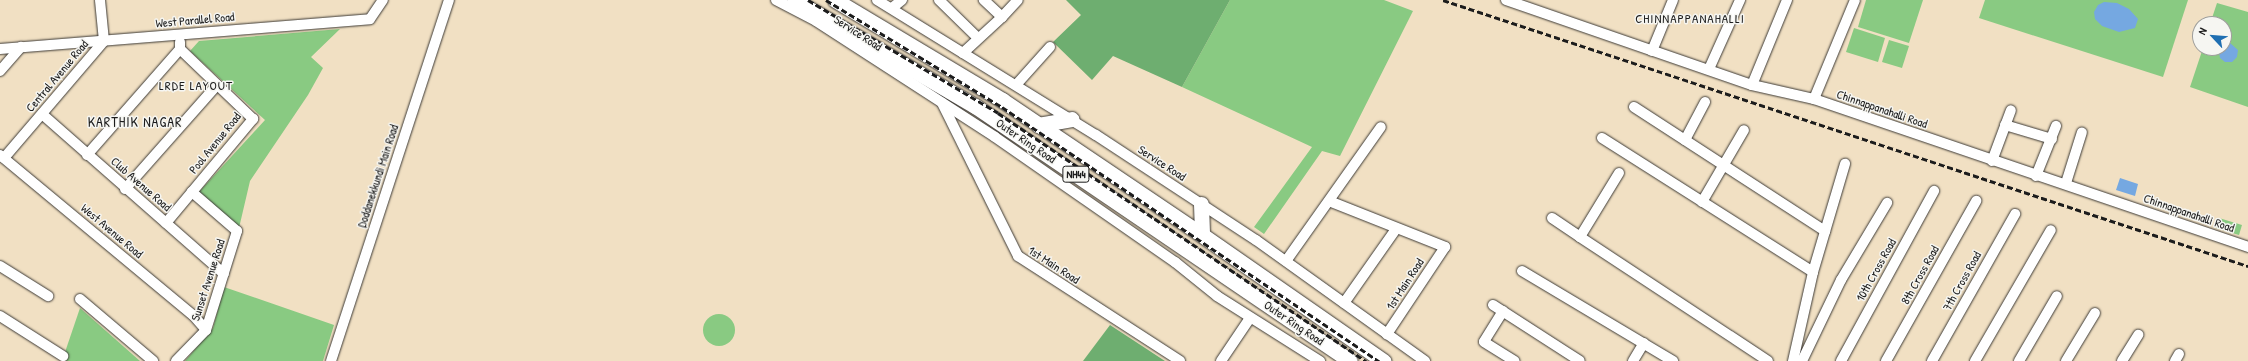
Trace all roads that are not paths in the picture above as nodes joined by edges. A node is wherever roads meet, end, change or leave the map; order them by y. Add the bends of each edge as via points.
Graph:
1 (100, 0) edge
2 (383, 0) edge
3 (449, 0) edge
4 (776, 0) edge
5 (794, 0) edge
6 (835, 0) edge
7 (877, 0) edge
8 (902, 0) edge
9 (939, 0) edge
10 (984, 0) edge
11 (1018, 0) edge
12 (1506, 0) edge
13 (1673, 0) edge
14 (1740, 0) edge
15 (1787, 0) edge
16 (1855, 0) edge
17 (892, 8) junction
18 (1002, 17) junction
19 (180, 35) junction
20 (978, 38) junction
21 (104, 41) junction
22 (21, 47) junction
23 (1050, 47) dead end
24 (180, 48) junction
25 (0, 49) edge
26 (1652, 51) junction
27 (963, 53) junction
28 (1709, 69) junction
29 (0, 71) edge
30 (217, 85) junction
31 (1016, 85) junction
32 (1752, 86) junction
33 (1814, 99) junction
34 (1705, 102) dead end
35 (942, 103) junction
36 (1634, 107) dead end
37 (2011, 110) dead end
38 (42, 114) junction
39 (1071, 119) junction
40 (1038, 125) junction
41 (2005, 126) junction
42 (2056, 126) dead end
43 (1381, 127) dead end
44 (1744, 130) dead end
45 (2082, 132) dead end
46 (1602, 138) dead end
47 (2052, 139) junction
48 (1685, 140) junction
49 (87, 155) junction
50 (2, 156) edge
51 (1992, 161) junction
52 (1845, 164) dead end
53 (1723, 165) junction
54 (1619, 173) dead end
55 (2036, 176) junction
56 (2066, 183) junction
57 (125, 189) junction
58 (1934, 191) dead end
59 (192, 192) junction
60 (1329, 201) junction
61 (1976, 201) dead end
62 (1702, 202) junction
63 (1887, 203) dead end
64 (1201, 204) junction
65 (2015, 214) dead end
66 (1552, 218) dead end
67 (166, 223) junction
68 (1396, 229) junction
69 (2051, 230) dead end
70 (1825, 231) junction
71 (1202, 235) junction
72 (1580, 237) junction
73 (2248, 247) edge
74 (1286, 261) junction
75 (0, 266) edge
76 (1522, 271) dead end
77 (1813, 272) junction
78 (224, 274) junction
79 (48, 296) dead end
80 (2057, 296) dead end
81 (80, 299) dead end
82 (1344, 303) junction
83 (1493, 305) dead end
84 (1503, 311) junction
85 (2095, 313) dead end
86 (0, 316) edge
87 (1250, 318) junction
88 (206, 330) junction
89 (1387, 334) junction
90 (2138, 335) dead end
91 (1644, 344) junction
92 (62, 356) dead end
93 (1306, 357) edge
94 (152, 361) edge
95 (176, 361) edge
96 (331, 361) edge
97 (1180, 361) edge
98 (1221, 361) edge
99 (1320, 361) edge
100 (1350, 361) edge
101 (1383, 361) edge
102 (1424, 361) edge
103 (1514, 361) edge
104 (1580, 361) edge
105 (1633, 361) edge
106 (1673, 361) edge
107 (1768, 361) edge
108 (1793, 361) edge
109 (1802, 361) edge
110 (1841, 361) edge
111 (1886, 361) edge
112 (1932, 361) edge
113 (1975, 361) edge
114 (2019, 361) edge
115 (2066, 361) edge
116 (2122, 361) edge

1 - 21 street, Central Avenue Road
2 - 19 street, West Parallel Road via 370,19
3 - 96 street, Doddanekkundi Main Road
4 - 35 street, Service Road via 816,21
5 - 100 highway, Outer Ring Road / NH44 via 974,106
6 - 40 highway, Outer Ring Road / NH44 via 947,66
7 - 17 street, Service Road
8 - 17 street
9 - 20 street
10 - 18 street
11 - 18 street
12 - 26 street, Chinnappanahalli Road
13 - 26 street
14 - 28 street
15 - 32 street
16 - 33 street
17 - 27 street, Service Road
18 - 20 street
19 - 21 street, West Parallel Road
19 - 24 street
20 - 27 street
21 - 22 street, West Parallel Road
21 - 38 street, Central Avenue Road
22 - 25 street, West Parallel Road
22 - 29 street
23 - 31 street
24 - 30 street, Pool Avenue Road
24 - 49 street
26 - 28 street, Chinnappanahalli Road
27 - 31 street, Service Road
28 - 32 street, Chinnappanahalli Road
30 - 57 street
30 - 59 street, Pool Avenue Road via 253,119
31 - 39 street, Service Road
32 - 33 street, Chinnappanahalli Road
33 - 51 street, Chinnappanahalli Road
34 - 48 street
35 - 87 street, Service Road via 1175,262 1217,296
35 - 97 street, 1st Main Road via 1018,256
36 - 48 street
37 - 41 street
38 - 49 street, Club Avenue Road
38 - 50 street, Central Avenue Road
39 - 40 highway
39 - 64 street, Service Road
40 - 71 highway, Outer Ring Road / NH44
41 - 47 street
41 - 51 street
42 - 47 street
43 - 60 street
44 - 53 street
45 - 56 street
46 - 62 street
47 - 55 street
48 - 53 street
49 - 57 street, Club Avenue Road
50 - 88 street, West Avenue Road via 193,315
51 - 55 street, Chinnappanahalli Road
52 - 70 street
53 - 62 street
53 - 70 street
54 - 72 street
55 - 56 street, Chinnappanahalli Road
56 - 73 street, Chinnappanahalli Road via 2168,221
57 - 67 street, Club Avenue Road
58 - 110 street, 10th Cross Road
59 - 67 street, Pool Avenue Road
59 - 78 street, Sunset Avenue Road via 237,231
60 - 68 street
60 - 74 street
61 - 111 street, 8th Cross Road
62 - 77 street
63 - 109 street via 1841,280
64 - 71 highway
64 - 74 street, Service Road
65 - 112 street, 7th Cross Road
66 - 72 street
67 - 78 street, Club Avenue Road
68 - 82 street
68 - 89 street, 1st Main Road via 1445,247
69 - 113 street
70 - 77 street
71 - 101 highway, Outer Ring Road / NH44
72 - 107 street
74 - 82 street, Service Road
75 - 79 street
76 - 91 street
77 - 108 street
78 - 88 street, Sunset Avenue Road
80 - 114 street
81 - 94 street
82 - 89 street, Service Road
83 - 84 street
84 - 103 street via 1484,342
84 - 104 street
85 - 115 street
86 - 92 street
87 - 93 street, Service Road
87 - 98 street
88 - 95 street, Sunset Avenue Road
89 - 102 street, Service Road
90 - 116 street
91 - 105 street
91 - 106 street
93 - 99 street, Service Road

